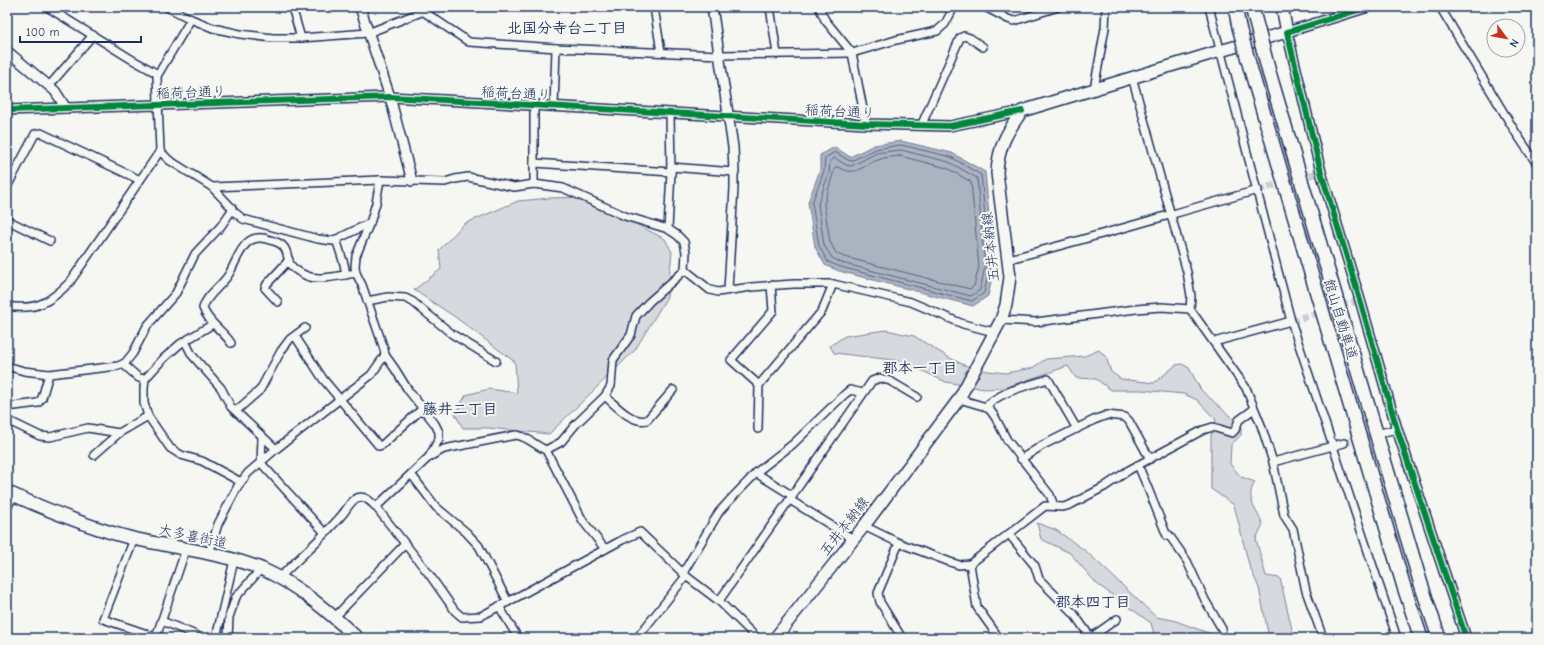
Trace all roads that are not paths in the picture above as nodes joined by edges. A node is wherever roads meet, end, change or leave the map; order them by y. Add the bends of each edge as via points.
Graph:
1 (47, 7) edge
2 (167, 7) edge
3 (292, 7) edge
4 (360, 7) edge
5 (434, 7) edge
6 (654, 7) edge
7 (712, 7) edge
8 (770, 7) edge
9 (819, 7) edge
10 (954, 7) edge
11 (986, 7) edge
12 (1058, 7) edge
13 (1106, 7) edge
14 (1209, 7) edge
15 (1235, 7) edge
16 (1282, 7) edge
17 (1368, 7) edge
18 (1440, 7) edge
19 (423, 9) edge
20 (1253, 13) edge
21 (191, 19) junction
22 (1287, 32) junction
23 (368, 33) junction
24 (93, 35) junction
25 (301, 38) junction
26 (983, 47) dead end
27 (556, 48) junction
28 (7, 51) edge
29 (1220, 51) junction
30 (661, 52) junction
31 (852, 53) junction
32 (777, 54) junction
33 (720, 55) junction
34 (158, 74) junction
35 (1132, 77) junction
36 (49, 86) junction
37 (1094, 89) junction
38 (390, 97) junction
39 (158, 106) junction
40 (534, 106) junction
41 (554, 107) junction
42 (66, 108) junction
43 (7, 110) edge
44 (1022, 111) junction
45 (670, 113) junction
46 (728, 117) junction
47 (866, 124) junction
48 (922, 126) junction
49 (160, 151) junction
50 (534, 163) junction
51 (1537, 164) edge
52 (671, 169) junction
53 (734, 172) junction
54 (140, 180) junction
55 (380, 180) junction
56 (412, 181) junction
57 (534, 184) junction
58 (7, 187) edge
59 (212, 187) junction
60 (1258, 190) junction
61 (232, 210) junction
62 (1171, 213) junction
63 (7, 220) edge
64 (370, 223) junction
65 (668, 229) junction
66 (336, 239) junction
67 (50, 241) dead end
68 (1009, 259) junction
69 (289, 260) junction
70 (685, 270) junction
71 (356, 274) junction
72 (346, 275) junction
73 (833, 284) junction
74 (771, 285) junction
75 (728, 290) junction
76 (367, 301) junction
77 (278, 302) dead end
78 (7, 306) edge
79 (1190, 309) junction
80 (1000, 320) junction
81 (1292, 321) junction
82 (213, 324) junction
83 (305, 328) dead end
84 (994, 332) junction
85 (295, 336) junction
86 (185, 341) junction
87 (1214, 342) junction
88 (231, 343) dead end
89 (385, 355) junction
90 (496, 361) dead end
91 (123, 364) junction
92 (7, 366) edge
93 (49, 374) junction
94 (145, 379) junction
95 (759, 385) junction
96 (673, 390) dead end
97 (863, 393) junction
98 (604, 396) junction
99 (917, 397) dead end
100 (959, 399) junction
101 (339, 400) junction
102 (7, 407) edge
103 (986, 407) junction
104 (423, 408) junction
105 (1254, 409) junction
106 (236, 411) junction
107 (148, 416) junction
108 (7, 420) edge
109 (758, 429) dead end
110 (1077, 429) junction
111 (1397, 429) junction
112 (119, 433) junction
113 (1380, 433) tunnel mouth
114 (262, 436) junction
115 (1344, 442) tunnel mouth
116 (1332, 446) junction
117 (276, 449) junction
118 (546, 450) junction
119 (94, 455) dead end
120 (429, 457) junction
121 (1021, 459) junction
122 (1150, 459) junction
123 (1273, 462) junction
124 (261, 463) junction
125 (1138, 465) junction
126 (756, 473) junction
127 (410, 474) junction
128 (241, 482) junction
129 (11, 494) edge
130 (791, 498) junction
131 (1054, 506) junction
132 (376, 507) junction
133 (7, 508) edge
134 (864, 526) junction
135 (325, 533) junction
136 (1009, 534) junction
137 (134, 539) junction
138 (853, 539) junction
139 (900, 543) junction
140 (405, 544) junction
141 (186, 549) junction
142 (605, 549) junction
143 (209, 554) junction
144 (234, 560) junction
145 (970, 564) junction
146 (261, 569) junction
147 (685, 574) junction
148 (279, 578) junction
149 (719, 601) junction
150 (508, 602) junction
151 (500, 606) junction
152 (334, 618) junction
153 (1117, 618) dead end
154 (162, 622) junction
155 (1222, 629) dead end
156 (196, 635) dead end
157 (354, 637) edge
158 (777, 637) edge
159 (216, 638) edge
160 (228, 638) edge
161 (518, 638) edge
162 (637, 638) edge
163 (756, 638) edge
164 (902, 638) edge
165 (999, 638) edge
166 (1090, 638) edge
167 (1323, 638) edge
168 (1397, 638) edge
169 (1421, 638) edge
170 (1439, 638) edge
171 (1466, 638) edge

1 - 24 street
2 - 21 street
3 - 25 street
4 - 23 street
5 - 19 street
6 - 30 street
7 - 33 street
8 - 32 street
9 - 31 street via 825,20
10 - 31 street via 945,24 937,31
11 - 12 street via 1014,20
13 - 37 street via 1105,28
14 - 29 street
15 - 169 highway, 館山自動車道, bridge via 1250,67
16 - 22 main road
17 - 22 street
18 - 51 street
19 - 23 street
19 - 27 street via 469,42
20 - 170 highway, 館山自動車道, bridge
21 - 25 street via 213,28 240,34
21 - 34 street
22 - 29 main road
22 - 111 street via 1321,172
23 - 25 street
23 - 38 street
24 - 34 street
24 - 36 street
26 - 48 street via 970,38 960,38
27 - 30 street
27 - 41 street
28 - 36 street
29 - 35 main road
29 - 60 street
30 - 33 street
31 - 32 street
31 - 47 street
32 - 33 street
33 - 46 street
34 - 39 street
35 - 37 main road
35 - 62 street
36 - 42 street
37 - 44 main road
38 - 39 street, 稲荷台通り
38 - 40 street, 稲荷台通り
38 - 56 street
39 - 42 street, 稲荷台通り
39 - 49 street
40 - 41 street, 稲荷台通り
40 - 50 street
41 - 45 street, 稲荷台通り
42 - 43 street, 稲荷台通り
44 - 48 street, 稲荷台通り via 950,126
44 - 68 main road, 五井本納線 via 1003,141 997,163
45 - 46 street, 稲荷台通り
45 - 52 street
46 - 47 street, 稲荷台通り
46 - 53 street
47 - 48 street, 稲荷台通り
49 - 54 street
49 - 59 street via 169,160
50 - 52 street
50 - 57 street
52 - 53 street
52 - 65 street
53 - 75 street
54 - 58 street via 41,134 35,134
54 - 78 street via 70,282 54,298 37,306
55 - 56 street
55 - 59 street
55 - 64 street
56 - 57 street via 446,182 468,177 514,187
57 - 65 street via 563,188 625,216
59 - 61 street
60 - 62 street
60 - 81 street
61 - 66 street via 243,219 318,239
61 - 91 street via 195,254 176,293 147,326 133,352
62 - 68 street via 1059,247
62 - 79 street via 1187,272 1191,296
63 - 67 street
64 - 66 street
64 - 71 street via 356,256
65 - 70 street via 684,242
66 - 72 street
68 - 80 main road, 五井本納線 via 1009,291
69 - 72 street via 290,264 308,277
69 - 77 street via 265,288
69 - 82 street via 285,248 281,245 261,237 249,240 228,276 204,302 204,313
70 - 75 street via 710,290
70 - 98 street via 636,316 631,334 613,360 611,386
71 - 72 street
71 - 76 street
73 - 74 street
73 - 84 street via 911,302 963,324
73 - 95 street via 822,311
74 - 75 street
74 - 95 street via 772,311 731,360
76 - 89 street
76 - 90 street via 388,297 405,298 452,334
79 - 80 street via 1136,309 1036,322
79 - 87 street
80 - 84 main road, 五井本納線
81 - 87 street
81 - 116 street
82 - 86 street
82 - 88 street
83 - 85 street
84 - 100 main road, 五井本納線
85 - 101 street
85 - 106 street via 281,351 260,390
86 - 94 street via 163,359
86 - 106 street via 192,355 221,388 231,407
87 - 105 street via 1246,388
89 - 101 street via 371,375
89 - 104 street
91 - 93 street
91 - 94 street via 139,378
92 - 93 street
93 - 102 street via 38,403
94 - 107 street via 144,403
95 - 109 street
96 - 98 street via 647,420 641,422 633,419
97 - 99 street via 872,380 880,378
97 - 126 street via 850,390 793,444
97 - 130 street
98 - 118 street via 561,442
100 - 103 street
100 - 134 main road, 五井本納線
101 - 104 street via 379,446
101 - 117 street
103 - 110 street via 992,400 1009,392 1048,379
103 - 121 street
104 - 120 street via 439,432 439,439
105 - 122 street via 1239,420 1232,433 1214,427 1203,430
105 - 123 street
106 - 114 street
107 - 112 street
107 - 128 street via 170,448 181,455 202,461
108 - 112 street via 40,436 50,437 88,428
110 - 121 street
110 - 122 street via 1107,415 1125,417
111 - 113 street
111 - 171 street
112 - 119 street
114 - 117 street
114 - 124 street
115 - 116 street
116 - 123 street
116 - 168 street
117 - 124 street
118 - 120 street via 525,436 516,434 444,449
118 - 142 street via 584,521
120 - 127 street
121 - 131 street via 1050,495
122 - 125 street
123 - 167 street via 1284,515 1293,529 1306,591
124 - 128 street
124 - 135 street
125 - 131 street via 1070,505
125 - 155 street via 1168,536 1187,561
126 - 130 street
126 - 147 street via 718,512
127 - 132 street
127 - 150 street via 436,507 479,546
128 - 143 street via 218,524
129 - 133 street
129 - 137 highway, 大多喜街道 via 83,523
130 - 138 street
130 - 149 street
131 - 136 street via 1045,506
132 - 135 street via 362,497 356,499
132 - 140 street
134 - 138 main road, 五井本納線
134 - 139 street
135 - 148 street
136 - 145 street
136 - 166 street via 1034,566 1039,579 1074,614
137 - 141 highway, 大多喜街道
137 - 154 street via 103,619 156,637
138 - 158 main road, 五井本納線
139 - 145 street via 959,565
139 - 164 street via 878,593 880,602
140 - 151 street via 462,617 481,616
140 - 152 street
141 - 143 highway, 大多喜街道
141 - 154 street
142 - 147 street via 640,532
142 - 150 street
143 - 144 highway, 大多喜街道
144 - 146 highway, 大多喜街道
144 - 159 street
145 - 165 street via 977,607
146 - 148 highway, 大多喜街道
146 - 160 street via 236,597 229,617
147 - 149 street
147 - 162 street
148 - 152 highway, 大多喜街道
149 - 163 street
150 - 151 street
151 - 161 street
152 - 157 highway, 大多喜街道
153 - 166 street
154 - 156 street

